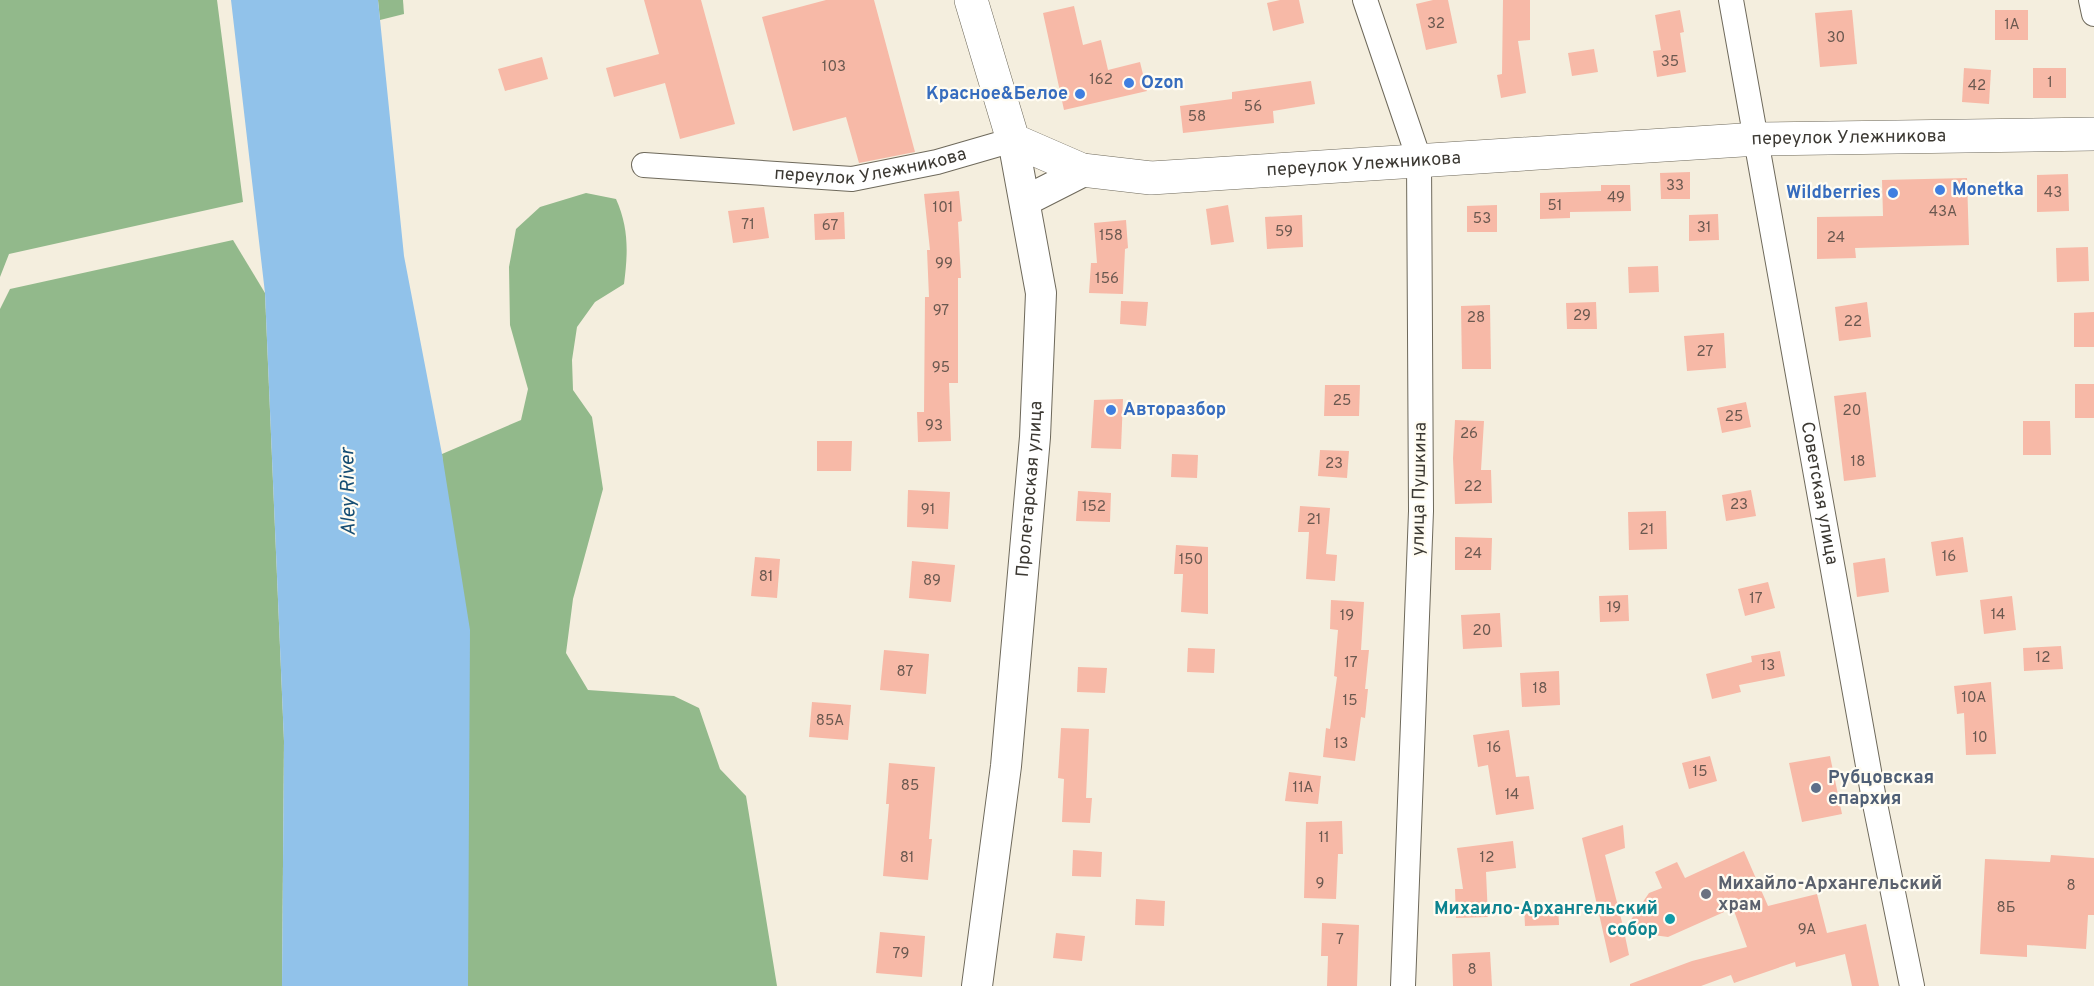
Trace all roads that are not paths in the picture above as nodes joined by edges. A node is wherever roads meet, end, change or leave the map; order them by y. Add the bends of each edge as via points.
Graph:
1 (971, 0) edge
2 (1365, 0) edge
3 (1731, 0) edge
4 (2091, 0) edge
5 (2094, 14) edge
6 (2094, 134) edge
7 (1758, 139) junction
8 (1013, 140) junction
9 (1419, 159) junction
10 (644, 165) dead end
11 (1086, 170) junction
12 (1025, 201) junction
13 (977, 986) edge
14 (1403, 986) edge
15 (1912, 986) edge

1 - 8 main road, Пролетарская улица
2 - 9 street, улица Пушкина
3 - 7 street, Советская улица
4 - 5 street
6 - 7 main road, переулок Улежникова
7 - 9 main road, переулок Улежникова
7 - 15 street, Советская улица via 1874,799
8 - 10 street, переулок Улежникова via 937,162 852,179
8 - 11 main road, переулок Улежникова
8 - 12 street, Пролетарская улица
9 - 11 main road, переулок Улежникова via 1150,178
9 - 14 street, улица Пушкина via 1421,510
11 - 12 street
12 - 13 street, Пролетарская улица via 1041,293 1035,436 1006,766

